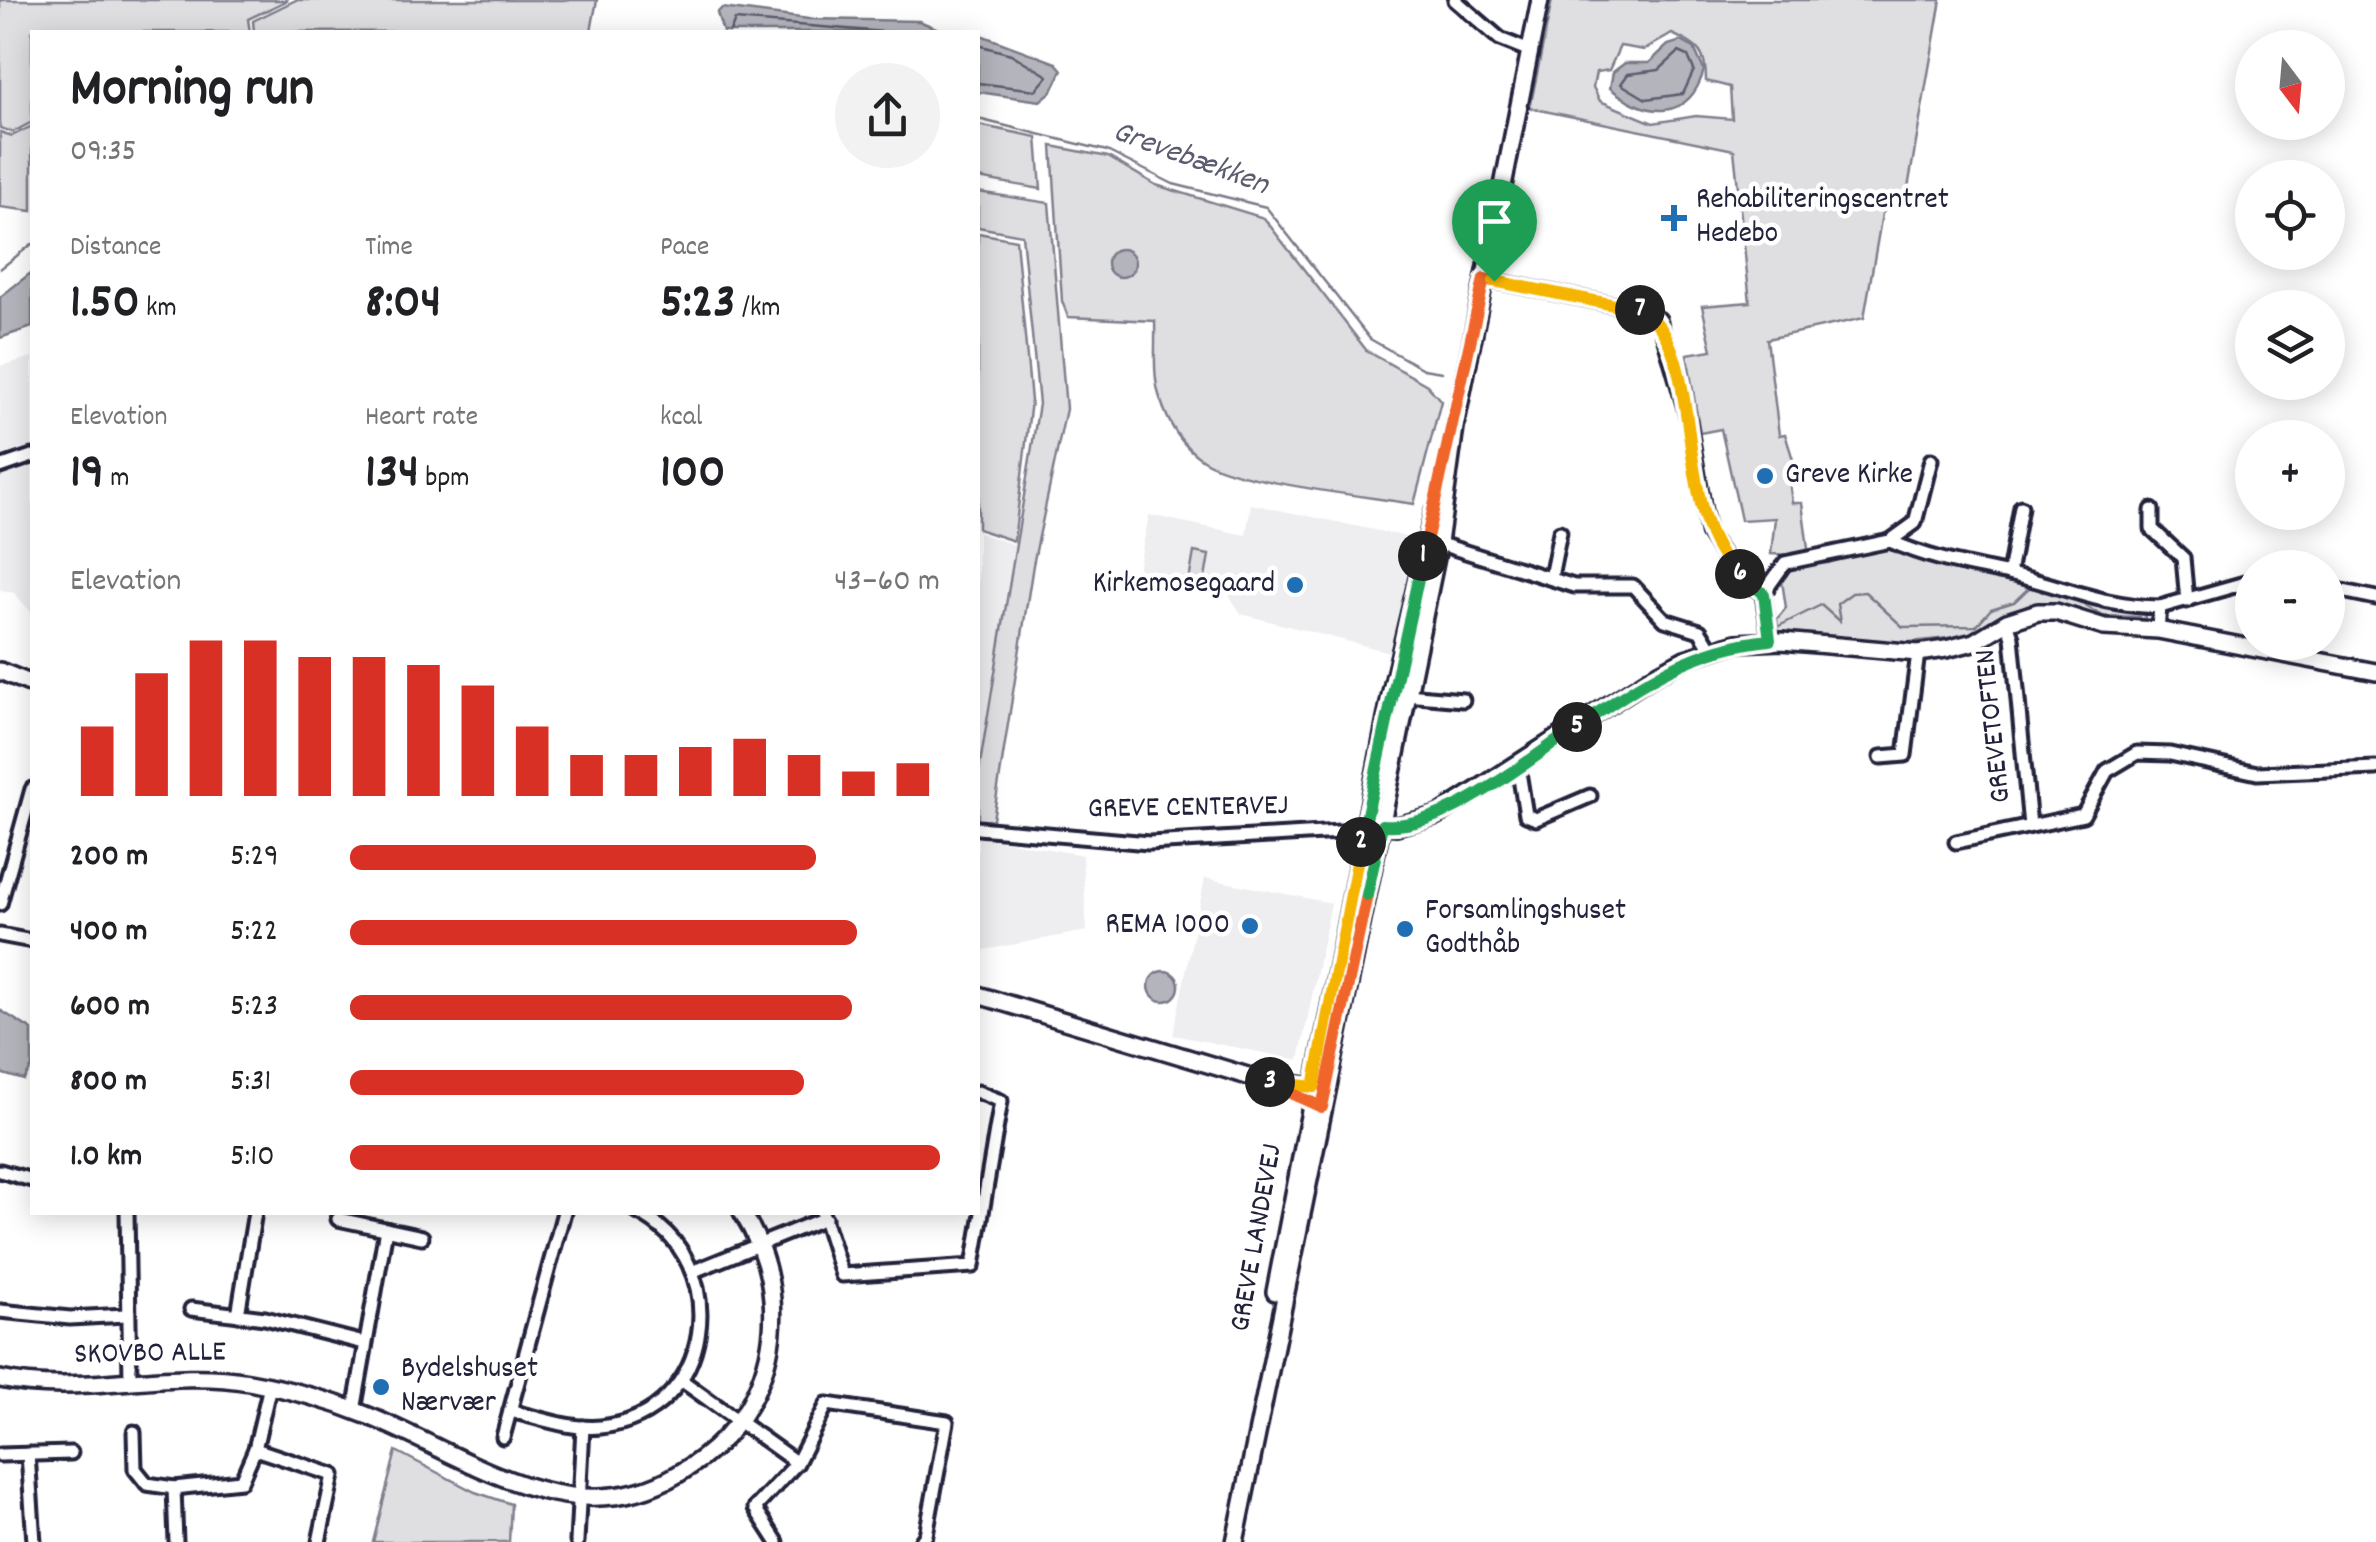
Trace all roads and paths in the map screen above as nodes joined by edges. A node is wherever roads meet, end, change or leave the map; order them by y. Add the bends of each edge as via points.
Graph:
1 (1455, 0) edge
2 (1540, 0) edge
3 (1530, 51) junction
4 (1484, 279) junction
5 (30, 457) edge
6 (1931, 460) dead end
7 (0, 467) edge
8 (2021, 507) dead end
9 (2152, 510) dead end
10 (1560, 532) dead end
11 (1890, 540) junction
12 (1433, 542) junction
13 (2009, 574) junction
14 (1552, 577) junction
15 (2235, 586) edge
16 (2345, 592) edge
17 (1764, 594) junction
18 (2376, 598) edge
19 (2187, 601) junction
20 (2160, 607) junction
21 (2007, 622) junction
22 (2158, 630) junction
23 (1770, 640) junction
24 (1711, 649) junction
25 (1918, 653) junction
26 (0, 671) edge
27 (2376, 672) edge
28 (30, 683) edge
29 (1408, 695) junction
30 (1463, 700) dead end
31 (1881, 757) dead end
32 (1518, 766) junction
33 (2376, 768) edge
34 (30, 788) edge
35 (1590, 796) dead end
36 (1365, 824) junction
37 (1382, 825) junction
38 (2030, 826) junction
39 (980, 828) edge
40 (1340, 832) dead end
41 (1956, 842) dead end
42 (0, 904) edge
43 (0, 935) edge
44 (30, 941) edge
45 (980, 996) edge
46 (980, 1093) edge
47 (1318, 1096) junction
48 (0, 1172) edge
49 (30, 1180) edge
50 (127, 1215) edge
51 (255, 1215) edge
52 (563, 1215) edge
53 (640, 1215) edge
54 (744, 1215) edge
55 (824, 1215) edge
56 (338, 1219) dead end
57 (386, 1229) junction
58 (422, 1236) dead end
59 (760, 1244) junction
60 (694, 1271) junction
61 (191, 1309) dead end
62 (0, 1312) edge
63 (126, 1314) junction
64 (238, 1314) junction
65 (364, 1343) junction
66 (0, 1379) edge
67 (130, 1380) junction
68 (681, 1380) junction
69 (270, 1386) junction
70 (354, 1410) junction
71 (510, 1411) junction
72 (738, 1422) junction
73 (583, 1428) junction
74 (134, 1432) dead end
75 (503, 1438) dead end
76 (255, 1449) junction
77 (0, 1454) edge
78 (28, 1454) junction
79 (70, 1454) dead end
80 (797, 1464) junction
81 (174, 1488) junction
82 (579, 1498) junction
83 (34, 1542) edge
84 (176, 1542) edge
85 (319, 1542) edge
86 (577, 1542) edge
87 (777, 1542) edge
88 (921, 1542) edge
89 (1235, 1542) edge

1 - 3 street via 1500,40
2 - 3 street, GREVE LANDEVEJ
3 - 4 street, GREVE LANDEVEJ
4 - 12 street, GREVE LANDEVEJ
4 - 17 street via 1658,319 1689,422 1708,533 1731,568
5 - 7 street
6 - 11 street via 1915,524
8 - 13 street
9 - 19 street via 2152,529 2183,558
10 - 14 street
11 - 13 street via 1953,565
11 - 17 street via 1793,560
12 - 14 street
12 - 29 street, GREVE LANDEVEJ
12 - 36 street, GREVE LANDEVEJ
13 - 20 street via 2100,603
14 - 24 street via 1574,586 1633,586 1665,620 1700,630
15 - 19 street
16 - 18 street
17 - 23 street
19 - 20 street
20 - 22 street
21 - 22 street via 2056,612 2101,627
21 - 25 street via 1974,642
21 - 38 street, GREVETOFTEN
22 - 27 street
23 - 24 street
23 - 25 street
24 - 32 street via 1652,677
25 - 31 street via 1905,755
26 - 28 street
29 - 30 street
29 - 37 street, GREVE LANDEVEJ
32 - 35 street via 1526,815 1536,819
32 - 37 street via 1430,819
33 - 38 street, GREVETOFTEN via 2257,773 2138,752 2107,771 2083,814
34 - 42 street
36 - 37 street
36 - 47 street, GREVE LANDEVEJ
37 - 47 street, GREVE LANDEVEJ
38 - 41 street, GREVETOFTEN
39 - 40 street, GREVE CENTERVEJ via 1150,844
43 - 44 street
45 - 47 street
46 - 55 street via 1002,1101 973,1266 842,1275
47 - 89 street, GREVE LANDEVEJ
48 - 49 street
50 - 63 street
51 - 64 street
52 - 71 street
53 - 60 street via 672,1238
54 - 59 street, SKOVBO ALLE
55 - 59 street
56 - 57 street
57 - 58 street
57 - 65 street
59 - 60 street
59 - 72 street, SKOVBO ALLE via 773,1305 772,1336
60 - 68 street via 702,1304 700,1338
61 - 64 street
62 - 63 street
63 - 67 street
64 - 65 street
65 - 70 street
66 - 67 street, SKOVBO ALLE
67 - 69 street, SKOVBO ALLE via 206,1377
68 - 72 street
68 - 73 street via 638,1416
69 - 70 street, SKOVBO ALLE
69 - 76 street
70 - 82 street, SKOVBO ALLE via 493,1476
71 - 73 street
71 - 75 street
72 - 80 street
72 - 82 street, SKOVBO ALLE via 669,1480 610,1497
73 - 82 street
74 - 81 street via 138,1477
76 - 81 street via 241,1482
76 - 85 street via 333,1475
77 - 78 street
78 - 79 street
78 - 83 street
80 - 87 street via 755,1508
80 - 88 street via 827,1404 947,1422
81 - 84 street
82 - 86 street

